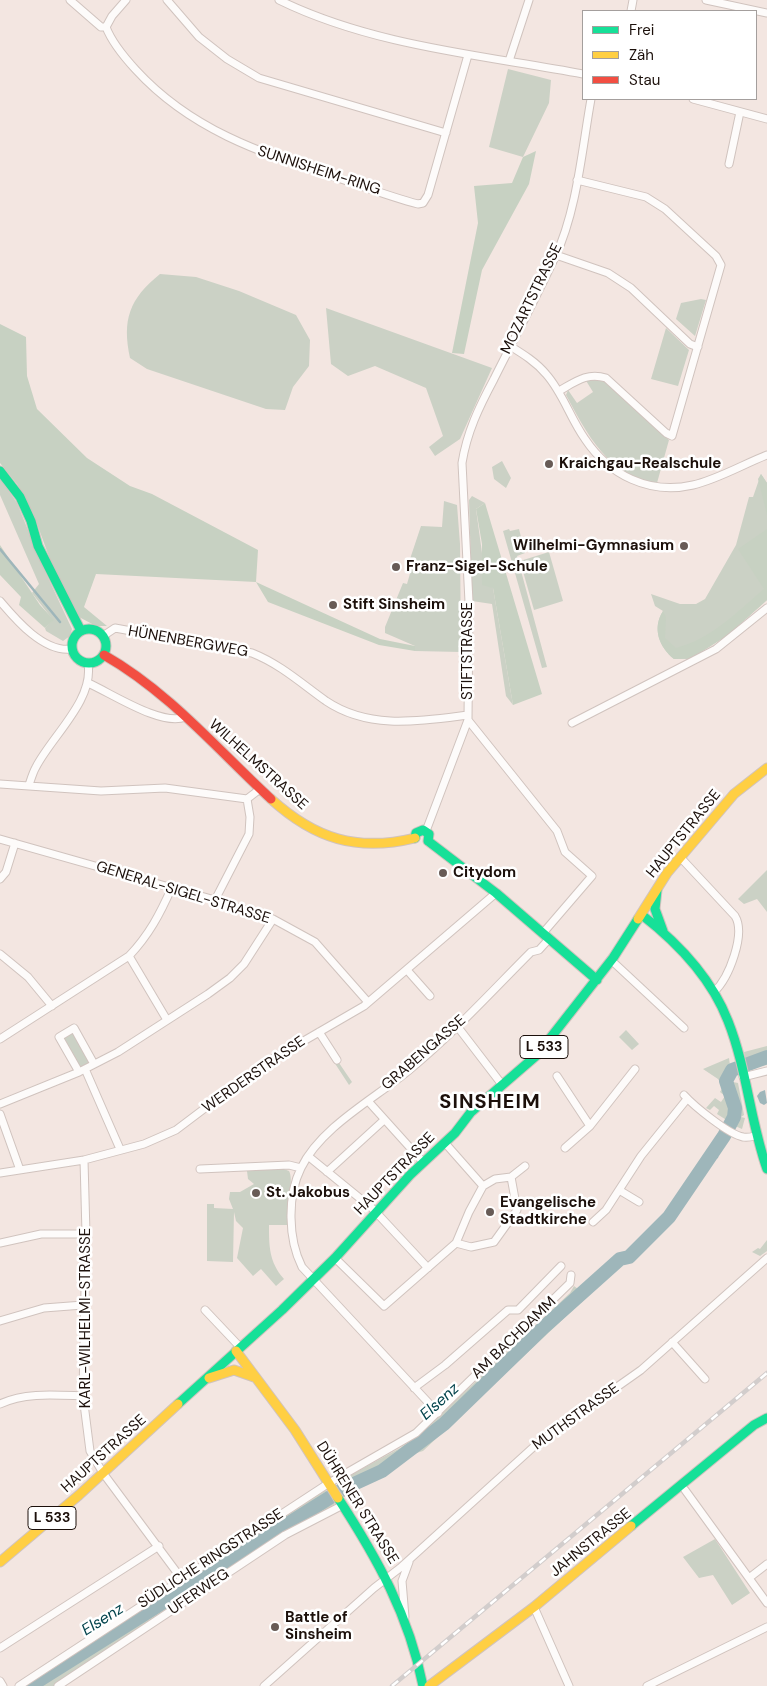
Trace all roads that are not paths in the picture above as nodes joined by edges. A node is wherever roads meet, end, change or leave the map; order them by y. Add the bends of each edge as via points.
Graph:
1 (70, 0) edge
2 (126, 0) edge
3 (167, 0) edge
4 (279, 0) edge
5 (529, 0) edge
6 (706, 0) edge
7 (747, 0) edge
8 (743, 8) junction
9 (753, 10) edge
10 (106, 26) junction
11 (468, 55) junction
12 (509, 61) junction
13 (582, 74) edge
14 (591, 100) edge
15 (697, 100) edge
16 (740, 112) junction
17 (767, 119) edge
18 (446, 133) junction
19 (729, 164) dead end
20 (577, 180) junction
21 (556, 255) junction
22 (510, 346) junction
23 (698, 347) junction
24 (559, 391) junction
25 (767, 455) edge
26 (462, 464) joint
27 (0, 471) edge
28 (0, 601) edge
29 (767, 608) edge
30 (81, 631) junction
31 (103, 636) junction
32 (72, 649) junction
33 (104, 655) junction
34 (88, 664) junction
35 (88, 683) junction
36 (468, 717) junction
37 (185, 718) junction
38 (572, 724) dead end
39 (767, 768) edge
40 (0, 784) edge
41 (29, 785) junction
42 (260, 789) junction
43 (247, 799) junction
44 (426, 831) junction
45 (415, 838) junction
46 (0, 839) edge
47 (428, 841) junction
48 (15, 844) junction
49 (680, 857) junction
50 (0, 879) edge
51 (172, 888) junction
52 (657, 890) junction
53 (496, 893) junction
54 (215, 900) junction
55 (642, 915) junction
56 (273, 919) junction
57 (665, 935) junction
58 (546, 936) junction
59 (0, 954) edge
60 (129, 956) junction
61 (611, 960) junction
62 (407, 970) junction
63 (597, 980) junction
64 (714, 992) junction
65 (430, 996) dead end
66 (367, 1001) junction
67 (52, 1006) junction
68 (167, 1020) junction
69 (457, 1026) junction
70 (684, 1028) dead end
71 (319, 1032) junction
72 (0, 1039) edge
73 (337, 1060) dead end
74 (94, 1064) junction
75 (635, 1069) dead end
76 (82, 1070) junction
77 (767, 1071) edge
78 (742, 1074) junction
79 (556, 1076) dead end
80 (500, 1082) dead end
81 (368, 1101) junction
82 (0, 1104) edge
83 (0, 1114) edge
84 (384, 1120) junction
85 (590, 1126) junction
86 (755, 1136) junction
87 (445, 1143) junction
88 (565, 1148) dead end
89 (120, 1149) junction
90 (308, 1156) junction
91 (84, 1160) junction
92 (423, 1162) junction
93 (524, 1166) dead end
94 (301, 1168) junction
95 (200, 1169) dead end
96 (767, 1169) edge
97 (20, 1170) junction
98 (327, 1172) junction
99 (0, 1173) edge
100 (511, 1177) junction
101 (483, 1186) junction
102 (619, 1190) junction
103 (639, 1202) dead end
104 (376, 1212) junction
105 (594, 1222) dead end
106 (86, 1234) junction
107 (0, 1243) edge
108 (456, 1244) junction
109 (336, 1258) junction
110 (767, 1258) edge
111 (561, 1266) dead end
112 (428, 1268) junction
113 (571, 1275) dead end
114 (314, 1279) junction
115 (83, 1305) junction
116 (205, 1310) dead end
117 (0, 1321) edge
118 (672, 1342) junction
119 (238, 1349) junction
120 (254, 1377) junction
121 (706, 1379) dead end
122 (204, 1380) junction
123 (414, 1388) junction
124 (83, 1396) junction
125 (0, 1404) edge
126 (438, 1413) junction
127 (767, 1418) edge
128 (103, 1473) junction
129 (330, 1485) junction
130 (685, 1490) dead end
131 (341, 1502) junction
132 (159, 1546) junction
133 (410, 1559) junction
134 (0, 1562) edge
135 (767, 1564) edge
136 (181, 1578) junction
137 (749, 1578) junction
138 (387, 1579) junction
139 (767, 1603) edge
140 (534, 1607) junction
141 (405, 1622) junction
142 (767, 1627) edge
143 (0, 1648) edge
144 (0, 1682) edge
145 (3, 1686) edge
146 (19, 1686) edge
147 (58, 1686) edge
148 (264, 1686) edge
149 (423, 1686) edge
150 (429, 1686) edge
151 (569, 1686) edge
152 (647, 1686) edge

1 - 10 street, SUNNISHEIM-RING via 100,27
2 - 10 street
3 - 18 street via 200,37 227,59 259,78
4 - 11 street via 312,15 387,37
5 - 12 street
6 - 8 street
7 - 8 street
8 - 9 street
10 - 18 street, SUNNISHEIM-RING via 123,55 147,82 210,129 262,153 412,202 423,203 426,200
11 - 12 street
11 - 18 street, SUNNISHEIM-RING
12 - 13 street
14 - 20 street, MOZARTSTRASSE
15 - 16 street
16 - 17 street
16 - 19 street
20 - 21 street, MOZARTSTRASSE
20 - 23 street via 646,197 665,209 716,256 721,265
21 - 22 street, MOZARTSTRASSE
21 - 23 street via 608,273 631,288 690,344
22 - 24 street via 531,359
22 - 26 street, MOZARTSTRASSE via 471,425
23 - 24 street via 672,436 606,378 595,374 585,376
24 - 25 street via 584,439 604,462 643,485 658,488 693,485
26 - 36 street, STIFTSTRASSE via 469,602
27 - 30 main road via 20,497 38,546
28 - 32 street via 26,628 54,648
29 - 38 street via 716,649
30 - 31 main road via 94,630
30 - 32 main road via 73,640
31 - 33 main road via 106,644
31 - 36 street, HÜNENBERGWEG via 115,628 252,653 272,661 328,702 382,722
32 - 34 main road via 76,658
33 - 34 main road
33 - 37 main road, WILHELMSTRASSE via 137,674
34 - 35 street
35 - 37 street via 153,714 175,720
35 - 41 street via 36,767
36 - 44 street, STIFTSTRASSE
36 - 58 street, GRABENGASSE via 557,831 565,852 592,876
37 - 42 main road, WILHELMSTRASSE
39 - 49 main road, HAUPTSTRASSE / L 533 via 734,794
40 - 41 street
41 - 43 street via 101,791 165,788
42 - 43 street
42 - 45 main road, WILHELMSTRASSE via 306,826 335,839 395,843
43 - 54 street via 248,834
44 - 45 main road via 418,832
44 - 47 main road via 430,837
45 - 47 main road via 421,844
46 - 48 street, GENERAL-SIGEL-STRASSE
47 - 53 main road
48 - 50 street via 6,872
48 - 51 street, GENERAL-SIGEL-STRASSE
49 - 52 main road, HAUPTSTRASSE / L 533
49 - 64 street via 735,916 740,926 726,978
51 - 54 street, GENERAL-SIGEL-STRASSE
51 - 60 street via 158,920
52 - 55 main road, HAUPTSTRASSE / L 533
52 - 57 main road via 655,909
53 - 58 main road
53 - 62 street, WERDERSTRASSE
54 - 56 street, GENERAL-SIGEL-STRASSE
55 - 57 main road
55 - 61 main road, HAUPTSTRASSE / L 533
56 - 66 street, GENERAL-SIGEL-STRASSE via 314,942
56 - 68 street via 244,964 230,978
57 - 64 main road
58 - 63 main road
58 - 69 street, GRABENGASSE via 538,950 531,952
59 - 67 street via 28,977
60 - 67 street
60 - 68 street
61 - 63 main road, HAUPTSTRASSE / L 533
61 - 70 street
62 - 65 street
62 - 66 street, WERDERSTRASSE
63 - 87 main road, HAUPTSTRASSE / L 533 via 538,1055 471,1112
64 - 78 main road via 728,1021
66 - 71 street, WERDERSTRASSE via 364,1006
67 - 72 street
68 - 74 street
69 - 80 street
69 - 81 street, GRABENGASSE
71 - 73 street
71 - 89 street, WERDERSTRASSE via 264,1064 257,1074 229,1090 176,1130 144,1144
74 - 76 street
74 - 76 street via 74,1028 59,1037
75 - 85 street
76 - 82 street
76 - 89 street
77 - 78 street
78 - 86 main road
79 - 85 street
81 - 84 street
81 - 90 street, GRABENGASSE via 342,1121
83 - 97 street
84 - 92 street
84 - 98 street
85 - 88 street
86 - 96 main road
86 - 102 street via 745,1138 733,1132 686,1097
87 - 92 main road, HAUPTSTRASSE / L 533
87 - 101 street
89 - 91 street, WERDERSTRASSE
90 - 94 street, GRABENGASSE
90 - 98 street
91 - 97 street, WERDERSTRASSE
91 - 106 street, KARL-WILHELMI-STRASSE
92 - 104 main road, HAUPTSTRASSE / L 533
93 - 100 street
94 - 95 street
94 - 114 street, GRABENGASSE via 292,1200 294,1247 302,1267
97 - 99 street, WERDERSTRASSE
98 - 104 street
100 - 101 street via 496,1179
100 - 108 street via 517,1210 494,1242 471,1247
101 - 108 street
102 - 103 street
102 - 105 street
104 - 109 main road, HAUPTSTRASSE / L 533
104 - 112 street
106 - 107 street via 40,1234
106 - 115 street, KARL-WILHELMI-STRASSE
108 - 112 street
109 - 112 street via 384,1306
109 - 114 main road, HAUPTSTRASSE / L 533
110 - 118 street, MUTHSTRASSE
111 - 123 street via 518,1310 508,1310
113 - 126 street, AM BACHDAMM via 570,1283
114 - 119 main road, HAUPTSTRASSE / L 533
114 - 123 street, GRABENGASSE
115 - 117 street via 44,1308
115 - 124 street, KARL-WILHELMI-STRASSE
116 - 119 street
118 - 121 street
118 - 133 street, MUTHSTRASSE via 640,1370 539,1442
119 - 120 main road, DÜHRENER STRASSE
119 - 122 main road, HAUPTSTRASSE / L 533
120 - 122 main road via 234,1370
120 - 129 main road, DÜHRENER STRASSE via 295,1430
122 - 128 main road, HAUPTSTRASSE / L 533
123 - 126 street, GRABENGASSE
124 - 125 street via 43,1395 10,1399
124 - 128 street, KARL-WILHELMI-STRASSE via 90,1451
126 - 129 street, AM BACHDAMM via 403,1442
127 - 140 main road, JAHNSTRASSE via 754,1425
128 - 132 street, KARL-WILHELMI-STRASSE
128 - 134 main road, HAUPTSTRASSE / L 533
129 - 131 main road, DÜHRENER STRASSE
129 - 136 street, SÜDLICHE RINGSTRASSE
130 - 137 street
131 - 138 main road, DÜHRENER STRASSE
131 - 147 street, UFERWEG via 285,1535
132 - 136 street, KARL-WILHELMI-STRASSE
132 - 143 street
133 - 138 street, MUTHSTRASSE
133 - 141 street via 402,1581
135 - 137 street
136 - 146 street, SÜDLICHE RINGSTRASSE
137 - 139 street
138 - 141 main road, DÜHRENER STRASSE
138 - 148 street, MUTHSTRASSE
140 - 150 main road, JAHNSTRASSE
140 - 151 street
141 - 149 main road, DÜHRENER STRASSE
142 - 152 street
144 - 145 street

